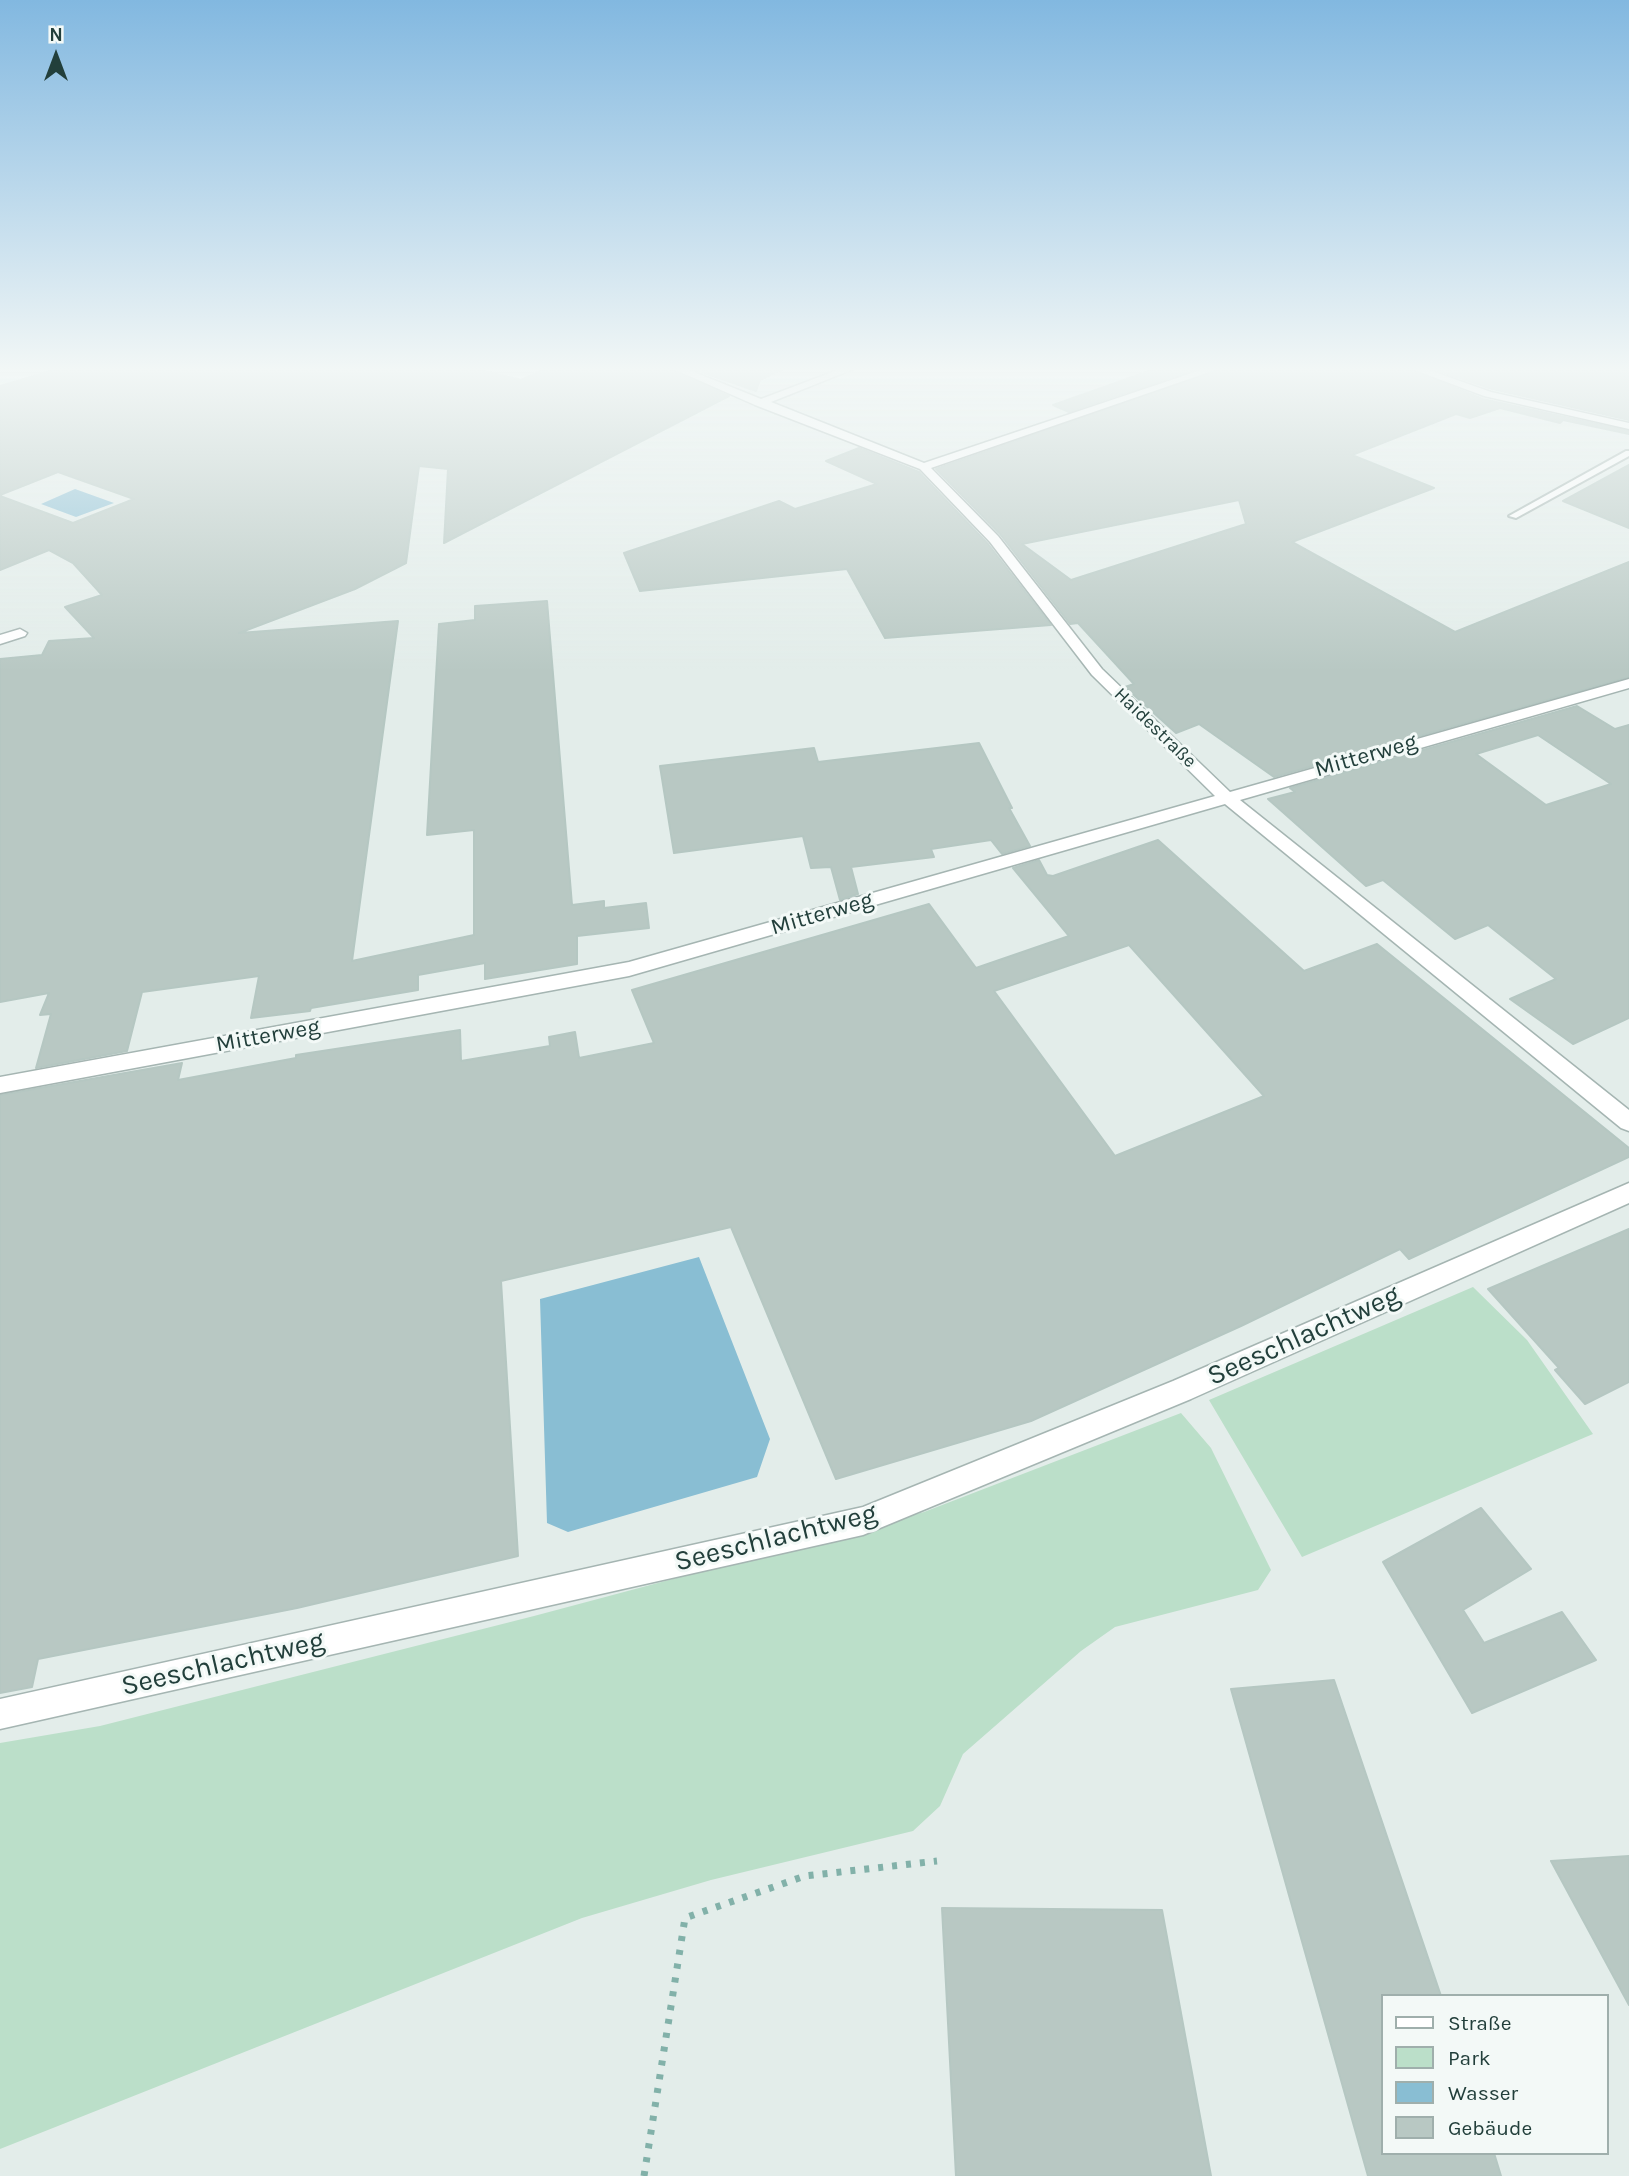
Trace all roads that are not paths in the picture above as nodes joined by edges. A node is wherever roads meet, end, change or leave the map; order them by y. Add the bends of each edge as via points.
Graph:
1 (926, 470) edge
2 (1599, 470) edge
3 (1513, 516) dead end
4 (20, 633) dead end
5 (0, 640) edge
6 (1629, 683) edge
7 (1225, 796) junction
8 (0, 1085) edge
9 (1629, 1122) edge
10 (1629, 1193) edge
11 (0, 1714) edge

1 - 7 street, Haidestraße via 994,540 1097,672
2 - 3 lane
4 - 5 street
6 - 7 street, Mitterweg
7 - 8 street, Mitterweg via 629,969
7 - 9 street, Haidestraße
10 - 11 street, Seeschlachtweg via 1182,1390 863,1521

